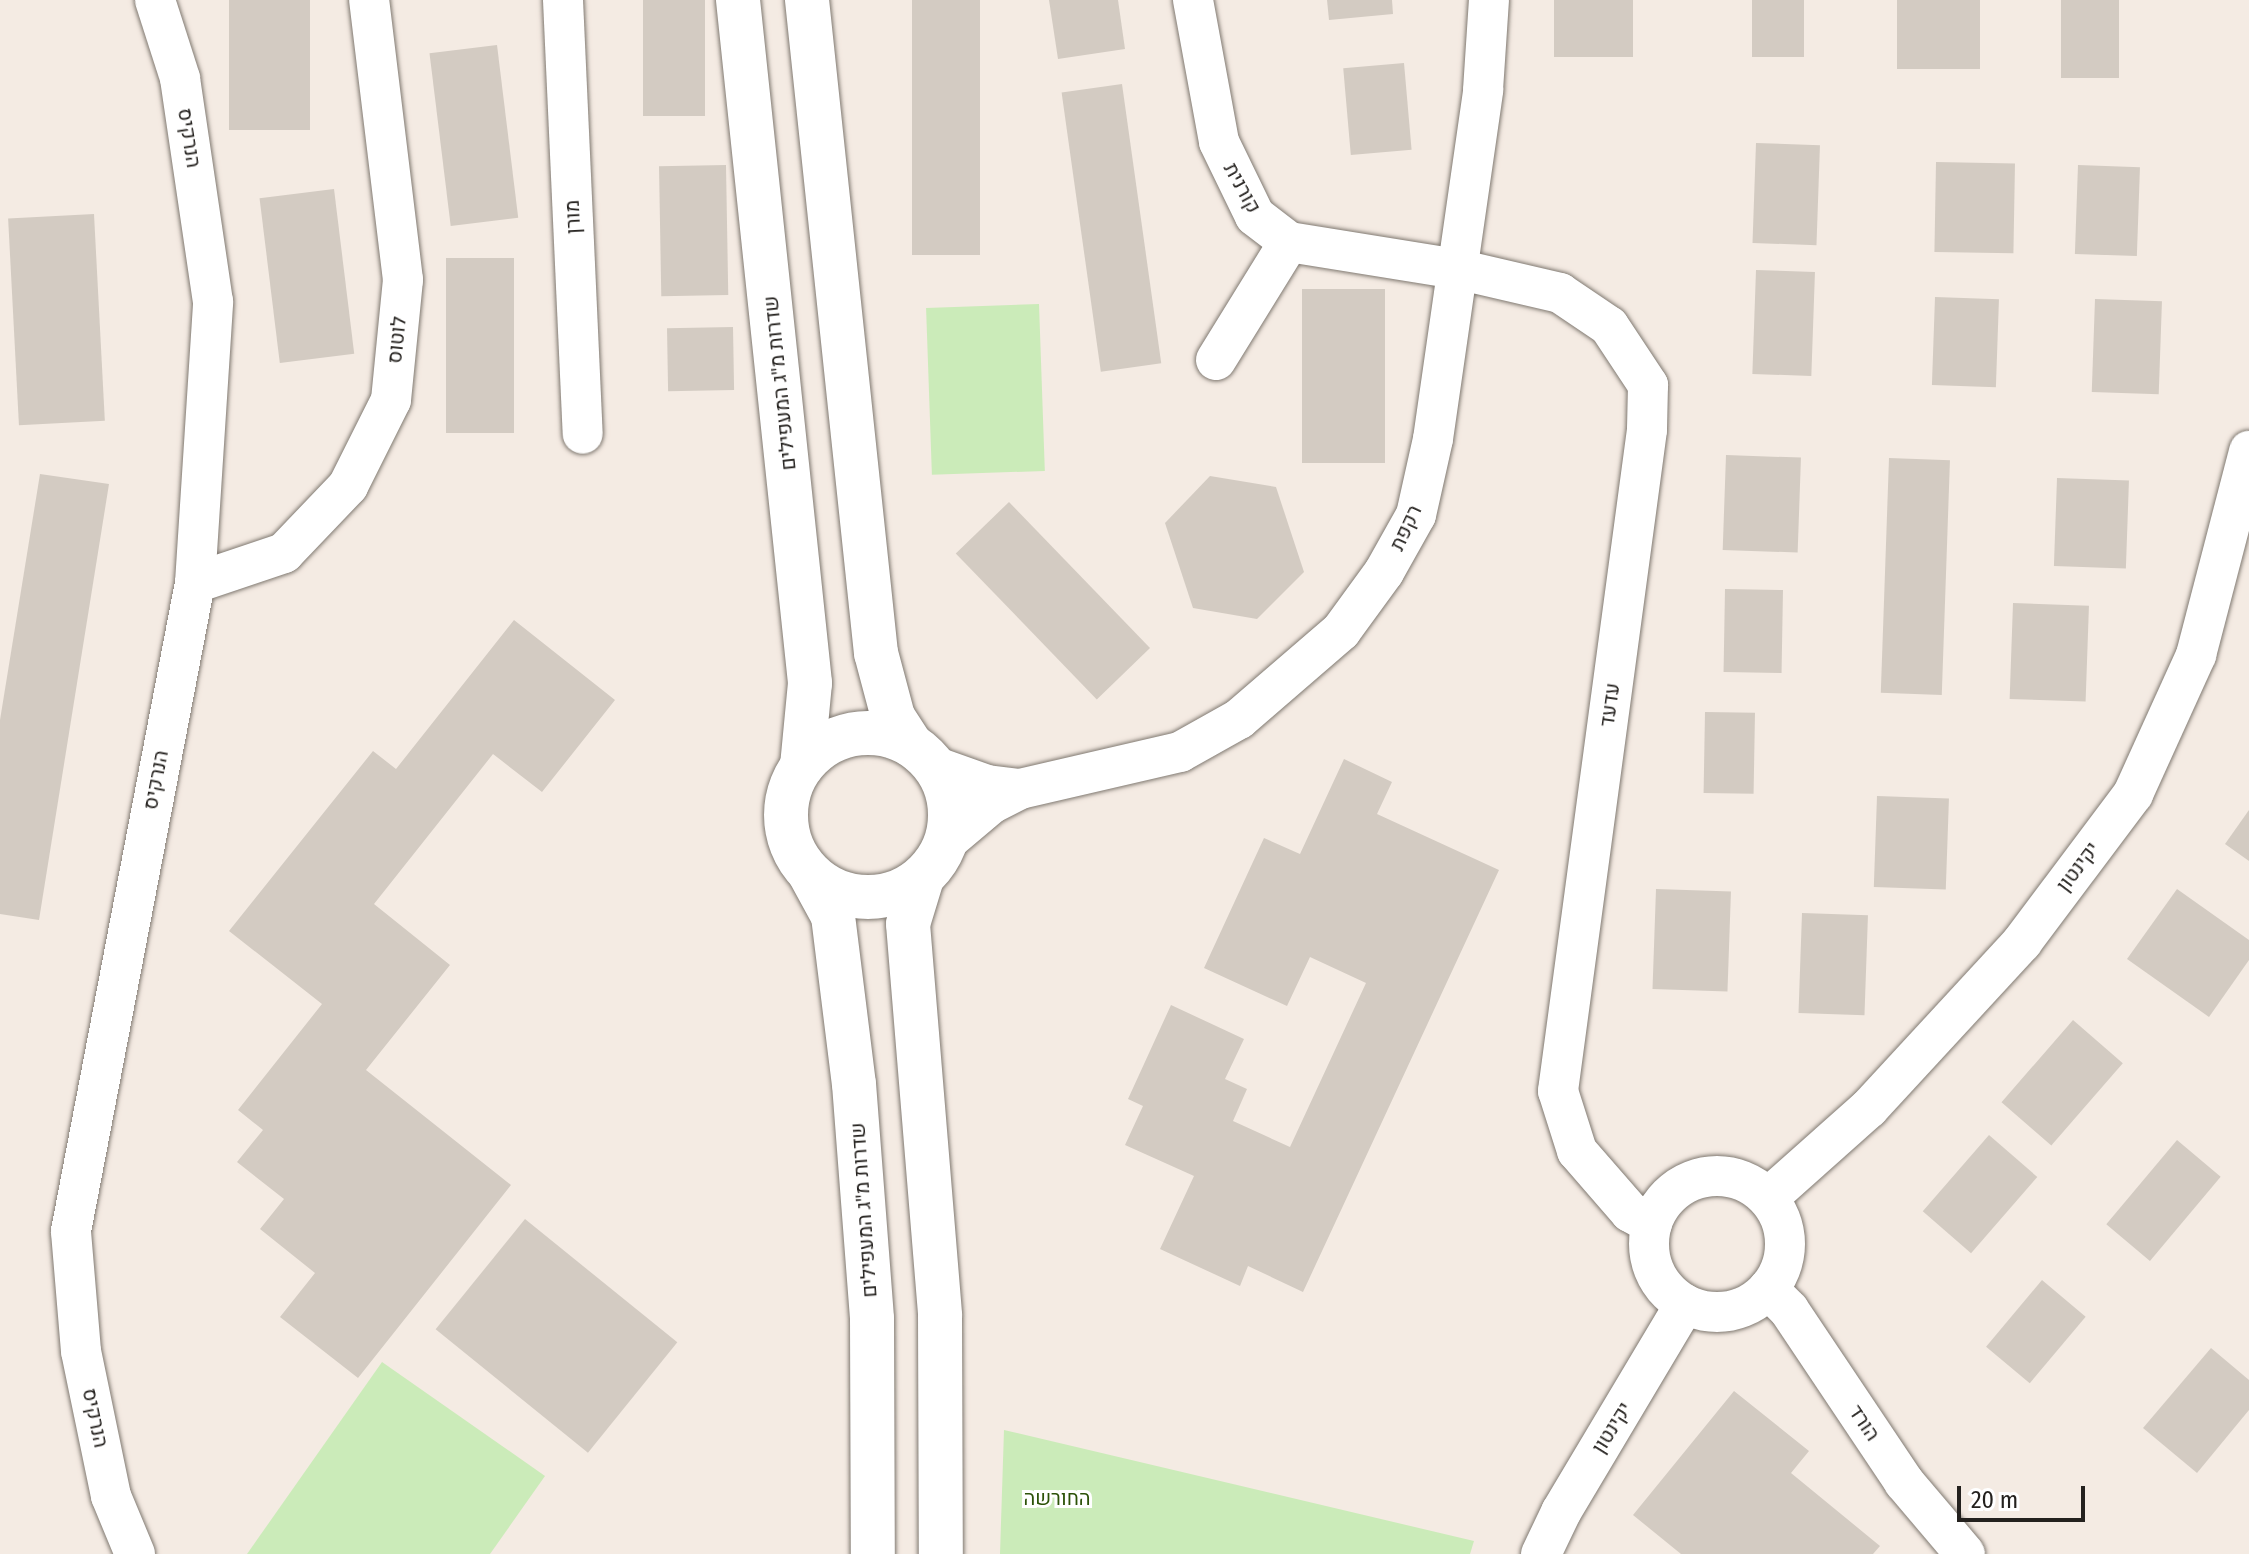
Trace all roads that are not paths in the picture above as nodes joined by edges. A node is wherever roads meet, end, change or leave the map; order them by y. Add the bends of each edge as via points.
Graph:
1 (155, 0) edge
2 (369, 0) edge
3 (563, 0) edge
4 (738, 0) edge
5 (807, 0) edge
6 (1193, 0) edge
7 (1489, 0) edge
8 (1289, 242) junction
9 (1457, 269) junction
10 (1216, 360) dead end
11 (583, 434) dead end
12 (2249, 451) edge
13 (195, 583) junction
14 (923, 755) junction
15 (802, 766) junction
16 (1020, 789) junction
17 (946, 842) junction
18 (810, 874) junction
19 (922, 878) junction
20 (1768, 1198) junction
21 (1652, 1224) junction
22 (1768, 1289) junction
23 (1685, 1304) junction
24 (135, 1554) edge
25 (873, 1554) edge
26 (941, 1554) edge
27 (1541, 1554) edge
28 (1965, 1554) edge

1 - 13 street, הנרקיס via 180,78 213,302
2 - 13 street, לוטוס via 403,280 391,400 348,486 284,553
3 - 11 street, מורן
4 - 15 main road, שדרות מ"ג המעפילים via 810,683
5 - 14 main road via 876,653 893,717
6 - 8 street, קורנית via 1219,142 1255,216
7 - 9 street, רקפת via 1483,90
8 - 9 street, קורנית
8 - 10 street
9 - 16 street, רקפת via 1433,439 1416,515 1384,572 1341,631 1239,719 1180,752
9 - 21 street, עדעד via 1560,293 1609,326 1648,385 1647,430 1558,1091 1577,1151 1630,1212
12 - 20 street, יקינטון via 2196,655 2133,794 2022,942 1869,1108
13 - 24 street, הנרקיס via 71,1231 81,1351 111,1496
14 - 15 main road via 865,733 820,749
14 - 16 street, רקפת via 987,785
14 - 17 main road via 947,789 951,816
15 - 18 main road via 786,810 796,855
16 - 17 street, רקפת via 991,804
17 - 19 main road
18 - 19 main road via 853,896 878,897
18 - 25 main road, שדרות מ"ג המעפילים via 833,916 854,1084 872,1319
19 - 26 main road via 908,924 940,1316
20 - 21 street via 1739,1179 1703,1177 1671,1193
20 - 22 street via 1785,1244
21 - 23 street via 1649,1243 1658,1278
22 - 23 street via 1754,1302 1720,1312
22 - 28 street, הורד via 1789,1310 1904,1482
23 - 27 street, יקינטון

